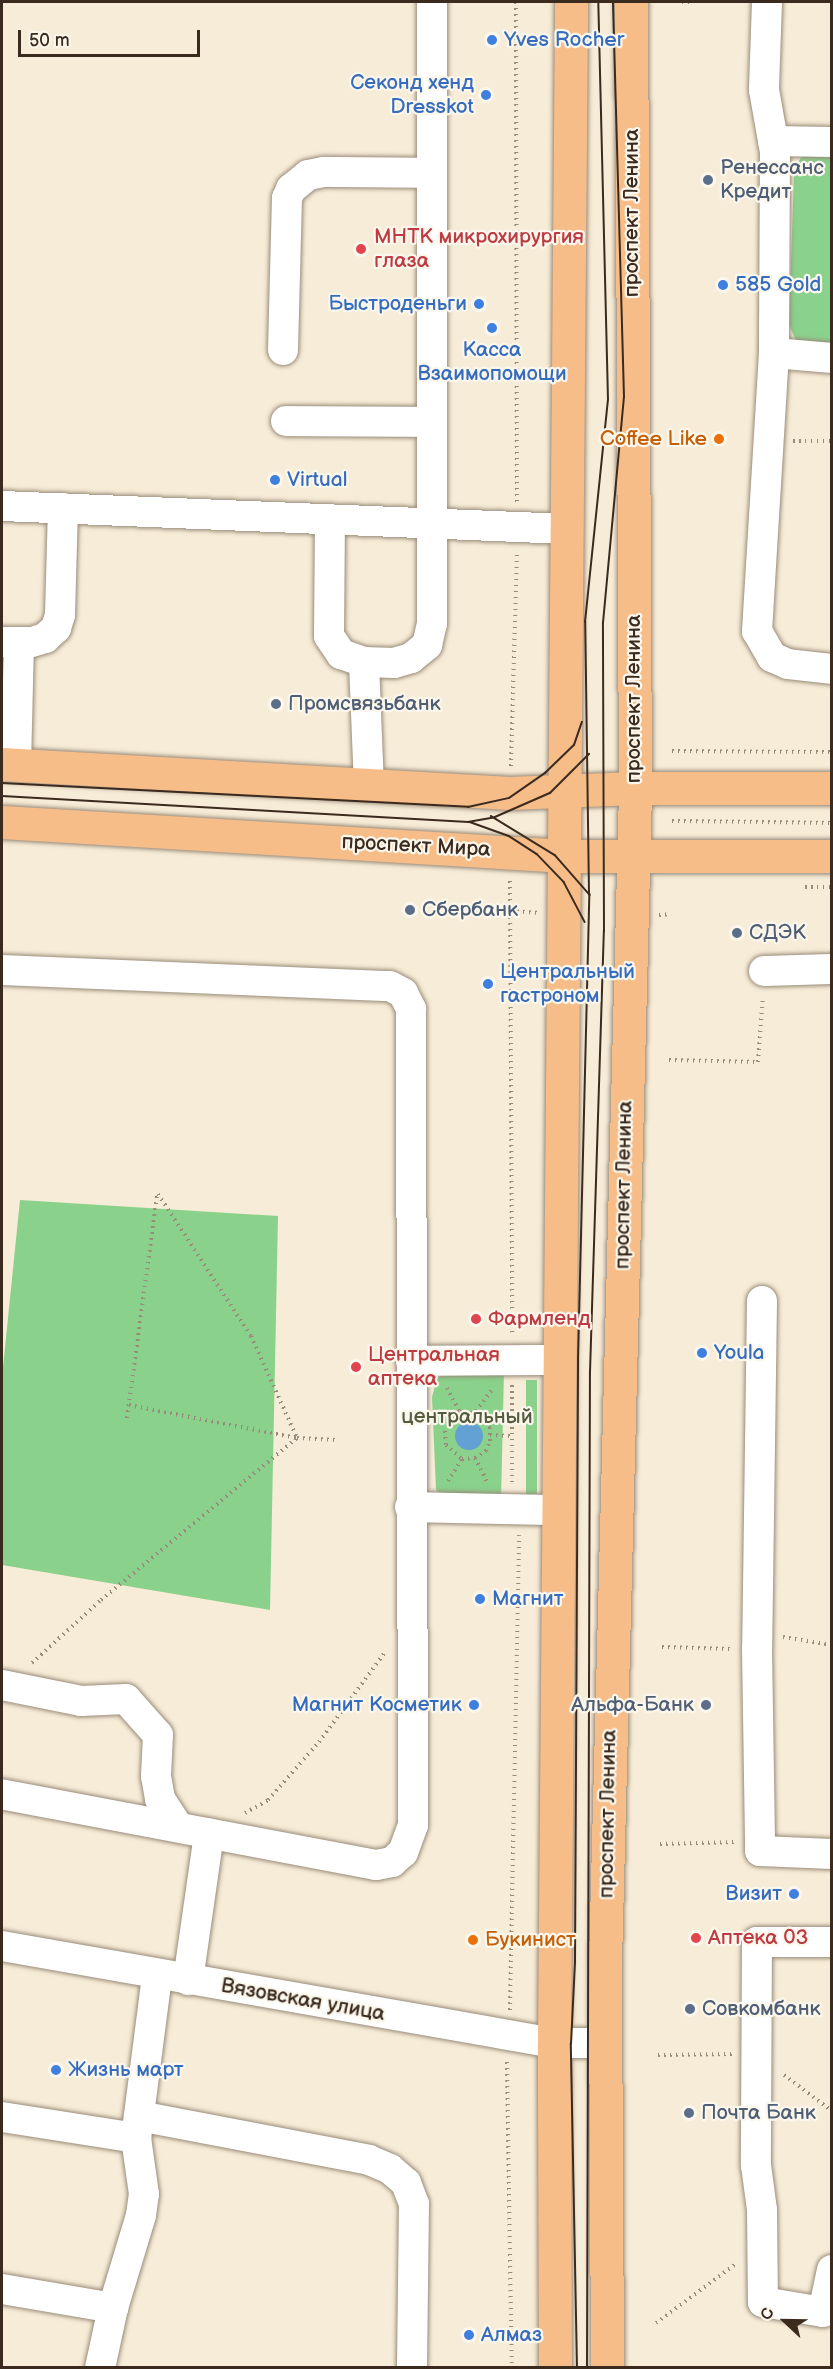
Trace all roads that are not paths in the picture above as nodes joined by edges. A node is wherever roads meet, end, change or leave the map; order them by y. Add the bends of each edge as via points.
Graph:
1 (432, 2) edge
2 (571, 2) edge
3 (631, 2) edge
4 (767, 2) edge
5 (773, 141) junction
6 (831, 142) edge
7 (432, 173) junction
8 (283, 351) dead end
9 (774, 353) junction
10 (831, 358) edge
11 (286, 421) dead end
12 (431, 422) junction
13 (2, 506) edge
14 (63, 508) junction
15 (330, 519) junction
16 (431, 523) junction
17 (568, 529) junction
18 (10, 642) edge
19 (364, 662) junction
20 (831, 669) edge
21 (9, 765) edge
22 (369, 787) junction
23 (635, 788) junction
24 (831, 788) edge
25 (566, 793) junction
26 (2, 822) edge
27 (634, 855) junction
28 (566, 856) junction
29 (831, 856) edge
30 (831, 969) edge
31 (2, 970) edge
32 (764, 971) road end
33 (762, 1301) dead end
34 (559, 1360) junction
35 (421, 1361) junction
36 (410, 1508) junction
37 (558, 1510) junction
38 (10, 1687) edge
39 (2, 1794) edge
40 (178, 1827) junction
41 (209, 1834) junction
42 (831, 1854) edge
43 (831, 1942) edge
44 (2, 1946) edge
45 (157, 1976) junction
46 (188, 1980) junction
47 (554, 2043) junction
48 (605, 2043) junction
49 (2, 2117) edge
50 (138, 2127) junction
51 (831, 2270) edge
52 (2, 2289) edge
53 (113, 2308) junction
54 (100, 2367) edge
55 (411, 2367) edge
56 (555, 2367) edge
57 (607, 2367) edge

1 - 7 street
2 - 17 main road
3 - 23 main road, проспект Ленина
4 - 5 street via 764,90
5 - 6 street
5 - 9 street
7 - 8 street via 324,172 308,175 291,189 286,198
7 - 12 street
9 - 10 street
9 - 20 street via 758,631 772,657 788,664
11 - 12 street
12 - 16 street
13 - 14 street
14 - 15 street
14 - 18 street via 60,615 56,628 45,638
15 - 16 street
15 - 19 street via 329,636 341,654
16 - 17 street
16 - 19 street via 432,624 427,645 411,658 394,663
17 - 25 main road
18 - 21 street
19 - 22 street
21 - 22 main road
22 - 25 main road
23 - 24 main road
23 - 25 main road
23 - 27 main road, проспект Ленина
25 - 28 main road
26 - 28 main road, проспект Мира
27 - 28 main road, проспект Мира
27 - 29 main road, проспект Мира
27 - 48 main road, проспект Ленина
28 - 34 main road
30 - 32 street
31 - 35 street via 390,986 404,993 411,1009 413,1032
33 - 42 street via 756,1649 760,1851
34 - 35 street via 506,1374
34 - 37 main road
35 - 36 street
36 - 37 street
36 - 41 street via 413,1826 403,1852 392,1862 376,1865
37 - 47 main road
38 - 40 street via 81,1701 115,1696 126,1699 158,1735 156,1776 160,1799
39 - 40 street
40 - 41 street
41 - 46 street
43 - 51 street via 757,1942 756,2165 763,2302 823,2312
44 - 45 street, Вязовская улица
45 - 46 street, Вязовская улица
45 - 50 street
46 - 47 street, Вязовская улица
47 - 48 street, Вязовская улица
47 - 56 main road
48 - 57 main road, проспект Ленина
49 - 50 street
50 - 53 street via 144,2194
50 - 55 street via 369,2160 390,2169 406,2183 414,2204
52 - 53 street
53 - 54 street

